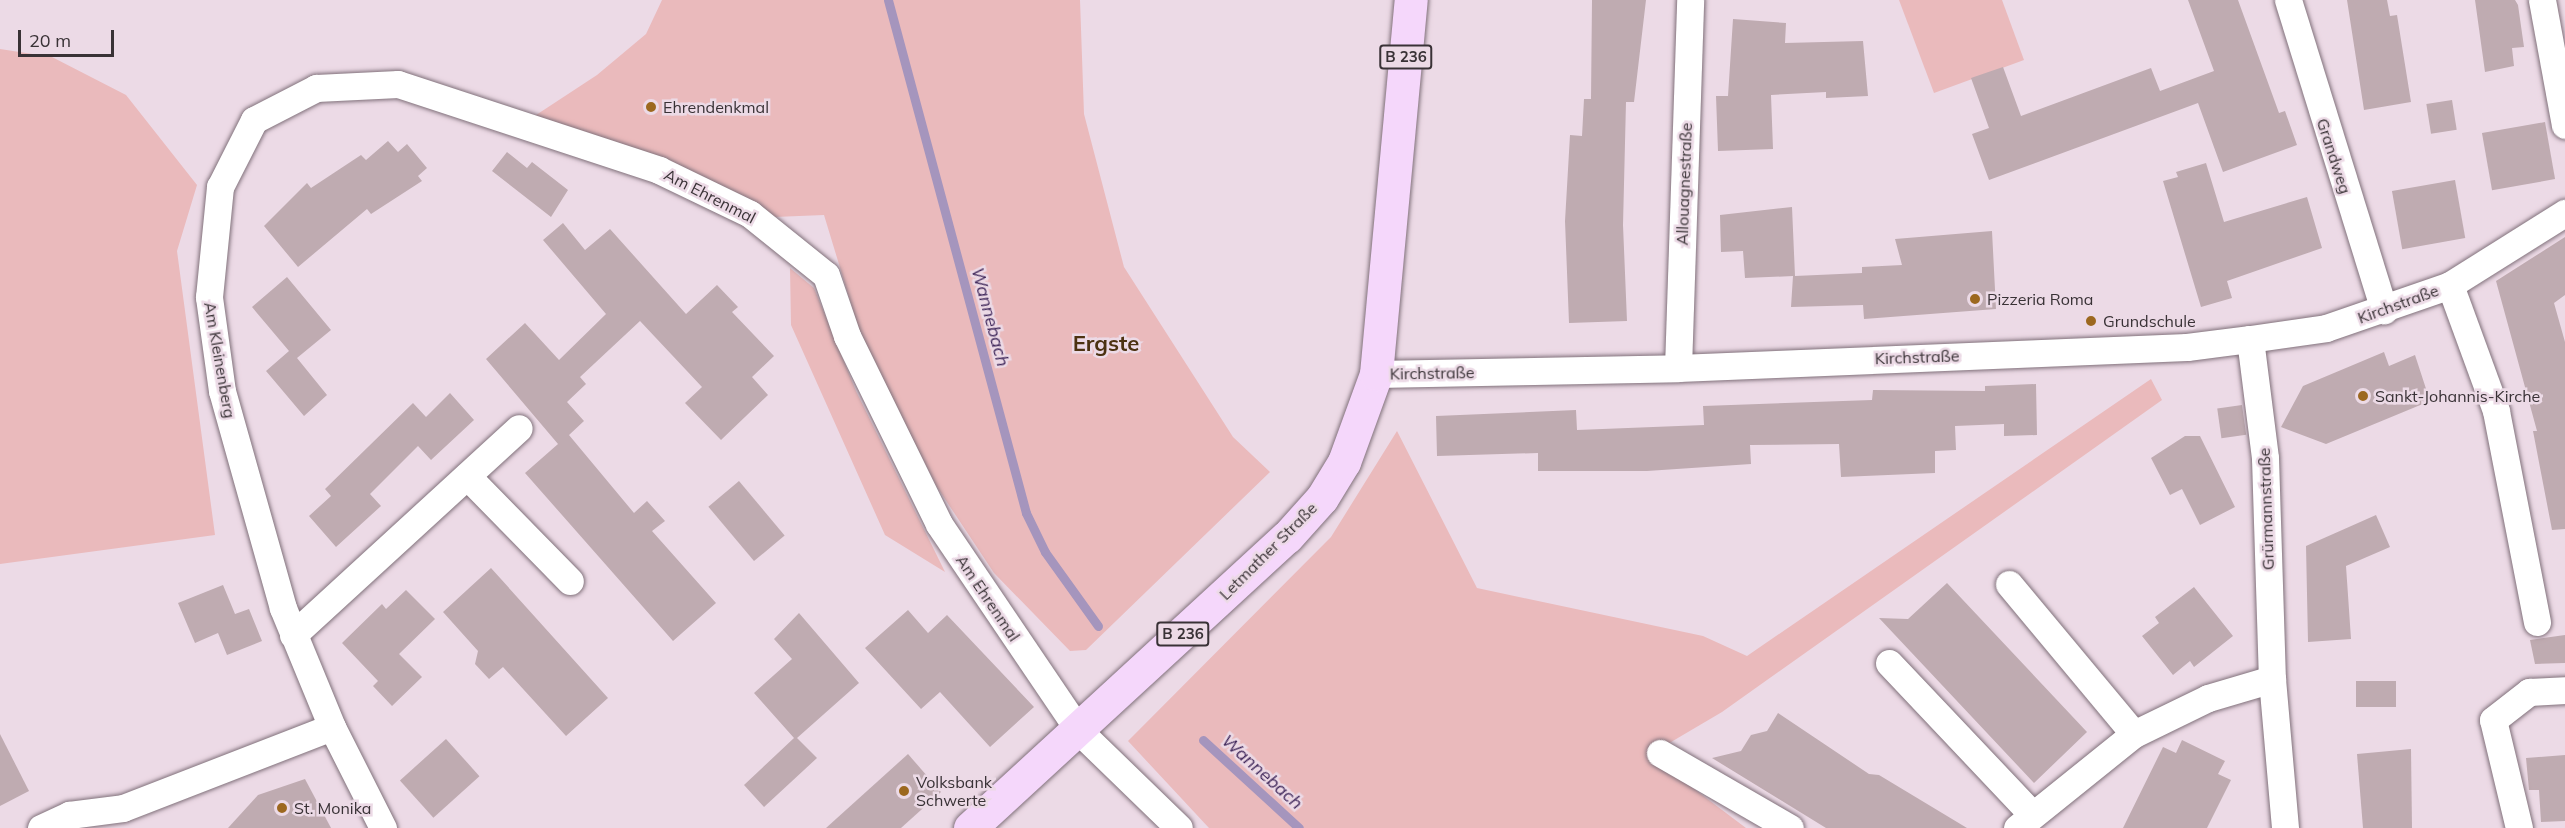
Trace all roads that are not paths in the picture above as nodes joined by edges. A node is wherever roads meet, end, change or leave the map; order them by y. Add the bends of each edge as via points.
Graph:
1 (1411, 0) edge
2 (1690, 0) edge
3 (2288, 0) edge
4 (2542, 0) edge
5 (254, 120) joint
6 (2565, 125) edge
7 (2565, 213) edge
8 (2450, 285) junction
9 (2384, 311) junction
10 (2250, 339) junction
11 (1678, 368) junction
12 (1376, 374) junction
13 (519, 428) dead end
14 (467, 476) junction
15 (570, 582) dead end
16 (2008, 584) dead end
17 (2536, 622) dead end
18 (294, 635) junction
19 (1889, 663) dead end
20 (2272, 679) junction
21 (2565, 690) edge
22 (332, 727) junction
23 (1079, 731) junction
24 (2134, 734) junction
25 (1660, 753) dead end
26 (2025, 821) edge
27 (41, 828) edge
28 (383, 828) edge
29 (970, 828) edge
30 (1179, 828) edge
31 (1790, 828) edge
32 (2285, 828) edge
33 (2519, 828) edge

1 - 12 main road, Letmather Straße / B 236
2 - 11 street, Allouagnestraße
3 - 9 street, Grandweg
4 - 6 street
5 - 18 street, Am Kleinenberg via 220,187 209,297 222,391
5 - 23 street, Am Ehrenmal via 316,88 398,84 659,170 750,214 826,275 847,336 939,524
7 - 8 street, Kirchstraße
8 - 9 street, Kirchstraße
8 - 17 street, Kirchstraße via 2496,411
9 - 10 street, Kirchstraße via 2326,328
10 - 11 street, Kirchstraße via 2187,347
10 - 20 street, Grürmannstraße via 2265,458
11 - 12 street, Kirchstraße
12 - 23 main road, Letmather Straße / B 236 via 1357,434 1322,498 1287,537
13 - 14 street
14 - 15 street
14 - 18 street
16 - 24 street
18 - 22 street, Am Kleinenberg
19 - 26 street
20 - 24 street via 2208,698
20 - 32 street, Grürmannstraße
21 - 33 street via 2529,692 2493,720
22 - 27 street via 123,808 69,814
22 - 28 street, Am Kleinenberg
23 - 29 main road, Letmather Straße / B 236
23 - 30 street, Am Ehrenmal
24 - 26 street
25 - 31 street

